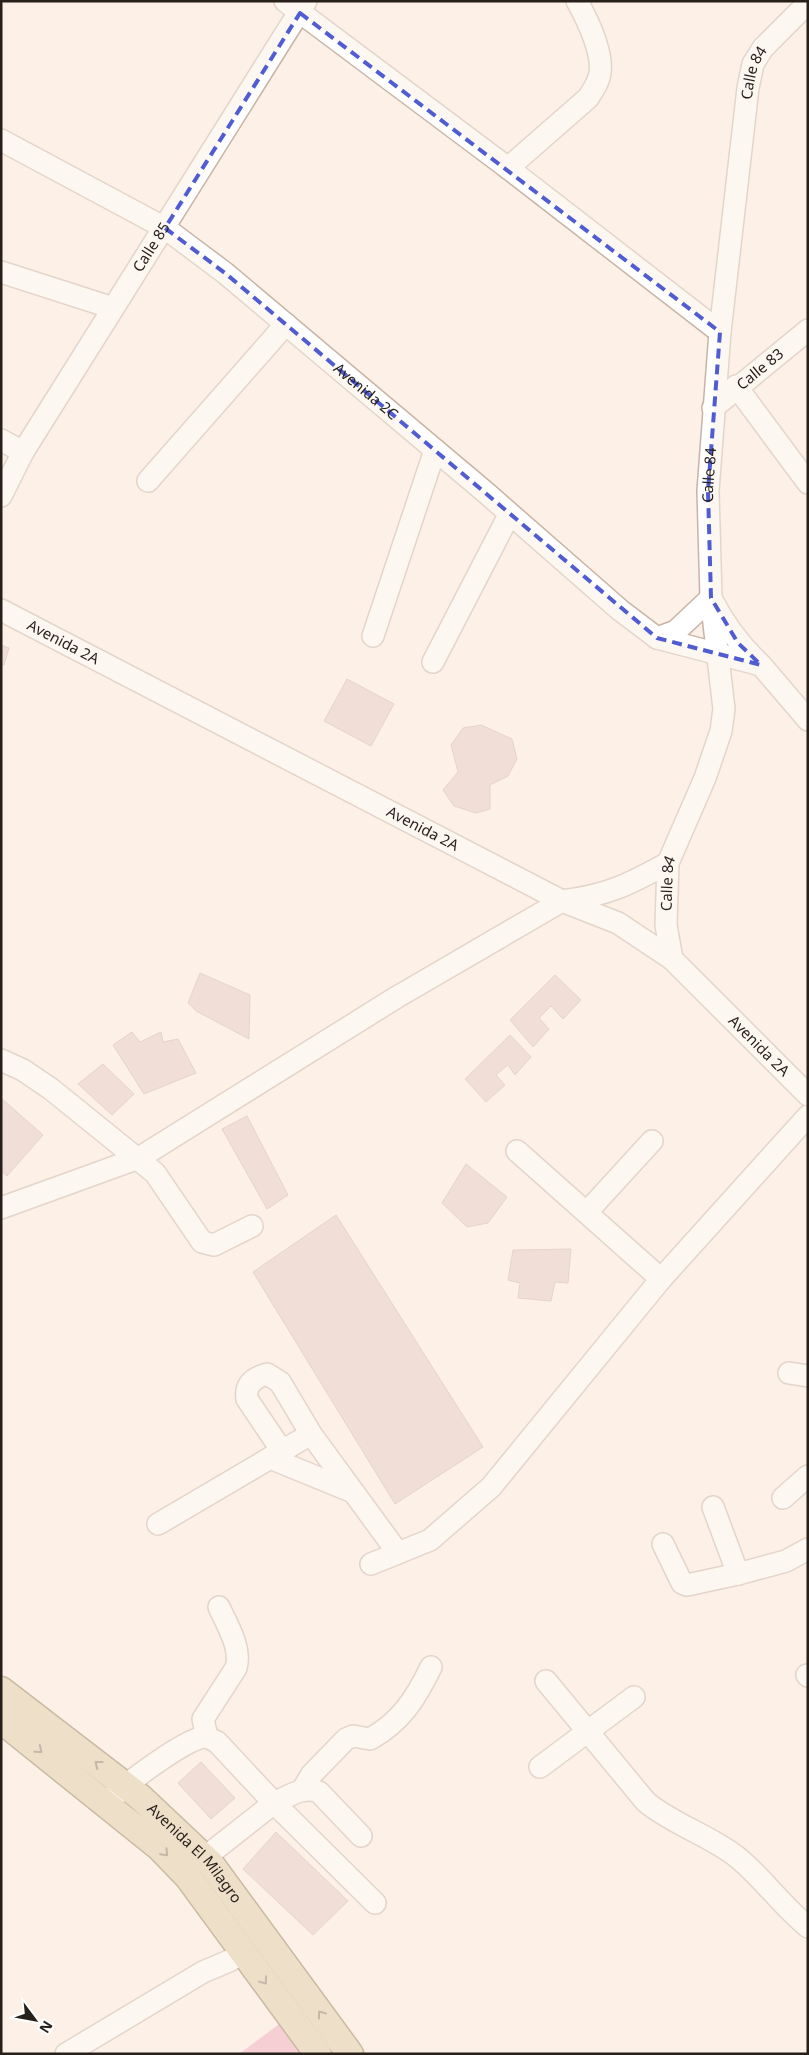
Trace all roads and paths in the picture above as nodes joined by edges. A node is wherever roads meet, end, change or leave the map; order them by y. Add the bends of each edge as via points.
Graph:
1 (577, 1) edge
2 (808, 3) edge
3 (297, 5) edge
4 (1, 140) edge
5 (508, 168) junction
6 (165, 228) junction
7 (1, 272) edge
8 (113, 308) junction
9 (286, 324) junction
10 (808, 330) edge
11 (720, 332) junction
12 (736, 386) junction
13 (713, 408) junction
14 (1, 440) edge
15 (435, 450) junction
16 (23, 452) junction
17 (148, 481) dead end
18 (808, 483) edge
19 (1, 496) edge
20 (509, 515) junction
21 (711, 598) junction
22 (1, 610) edge
23 (373, 636) dead end
24 (657, 638) junction
25 (718, 654) junction
26 (433, 662) dead end
27 (761, 665) junction
28 (808, 720) edge
29 (668, 863) junction
30 (562, 901) junction
31 (672, 959) junction
32 (1, 1060) edge
33 (808, 1095) edge
34 (808, 1116) edge
35 (652, 1141) dead end
36 (517, 1151) dead end
37 (139, 1158) junction
38 (1, 1208) edge
39 (587, 1212) junction
40 (252, 1226) dead end
41 (661, 1279) junction
42 (311, 1434) junction
43 (276, 1455) junction
44 (808, 1476) edge
45 (354, 1492) junction
46 (783, 1498) dead end
47 (713, 1506) dead end
48 (158, 1524) dead end
49 (663, 1544) dead end
50 (808, 1549) edge
51 (398, 1553) junction
52 (371, 1564) dead end
53 (738, 1574) junction
54 (219, 1607) dead end
55 (431, 1667) dead end
56 (546, 1681) dead end
57 (1, 1690) edge
58 (634, 1697) dead end
59 (1, 1720) edge
60 (589, 1731) junction
61 (207, 1737) junction
62 (540, 1766) dead end
63 (125, 1785) junction
64 (303, 1789) junction
65 (274, 1803) junction
66 (106, 1804) junction
67 (361, 1836) dead end
68 (204, 1858) junction
69 (375, 1903) dead end
70 (808, 1927) edge
71 (242, 1953) junction
72 (66, 2054) edge
73 (318, 2054) edge
74 (350, 2054) edge

1 - 5 street via 587,19 600,62 596,85 588,98
2 - 11 street, Calle 84 via 763,48 753,64
3 - 5 street
3 - 6 street, Calle 85
4 - 6 street, Avenida 2C
5 - 11 street
6 - 8 street, Calle 85
6 - 9 street, Avenida 2C via 225,272
7 - 8 street
8 - 16 street, Calle 85
9 - 15 street, Avenida 2C
9 - 17 street
10 - 12 street, Calle 83
11 - 13 street, Calle 84
12 - 13 street, Calle 83
12 - 18 street
13 - 21 street, Calle 84 via 708,491
14 - 16 street
15 - 20 street, Avenida 2C
15 - 23 street
16 - 19 street, Calle 85
20 - 24 street, Avenida 2C
20 - 26 street
21 - 24 street via 676,631
21 - 25 street, Calle 84
21 - 27 street via 724,625
22 - 30 street, Avenida 2A
24 - 25 street, Avenida 2C
25 - 27 street, Avenida 2C
25 - 29 street, Calle 84 via 724,709 721,731 705,778
27 - 28 street
29 - 30 street via 620,889
29 - 31 street, Calle 84 via 666,925
30 - 31 street, Avenida 2A via 618,923
30 - 37 street via 397,997
31 - 33 street, Avenida 2A
32 - 37 street via 51,1089
34 - 41 street
35 - 39 street
36 - 39 street
37 - 38 street
37 - 40 street via 164,1185 202,1242 214,1245
39 - 41 street
41 - 51 street via 491,1486 430,1540
42 - 43 street
42 - 43 street via 280,1382 267,1374 250,1382 246,1391 248,1399
42 - 45 street
43 - 45 street
43 - 48 street
44 - 46 street
45 - 51 street
47 - 53 street
49 - 53 street via 682,1583 687,1585
50 - 53 street via 786,1561
51 - 52 street
54 - 61 street via 238,1660 203,1719
55 - 64 street via 415,1700 386,1731 370,1739 346,1738 312,1774
56 - 60 street
63 -> 57 main road, Avenida El Milagro
58 - 60 street
59 -> 66 main road, Avenida El Milagro
60 - 62 street
60 - 70 street via 646,1802 663,1816 738,1857 787,1910
61 - 63 street via 193,1739
61 - 65 street via 217,1742
63 - 66 street
63 - 68 main road, Avenida El Milagro
64 - 65 street
64 - 67 street via 319,1792
65 - 68 street
65 - 69 street
66 -> 71 main road, Avenida El Milagro via 159,1847 188,1877
74 -> 68 main road, Avenida El Milagro
71 - 72 street via 202,1972
71 -> 73 main road, Avenida El Milagro

